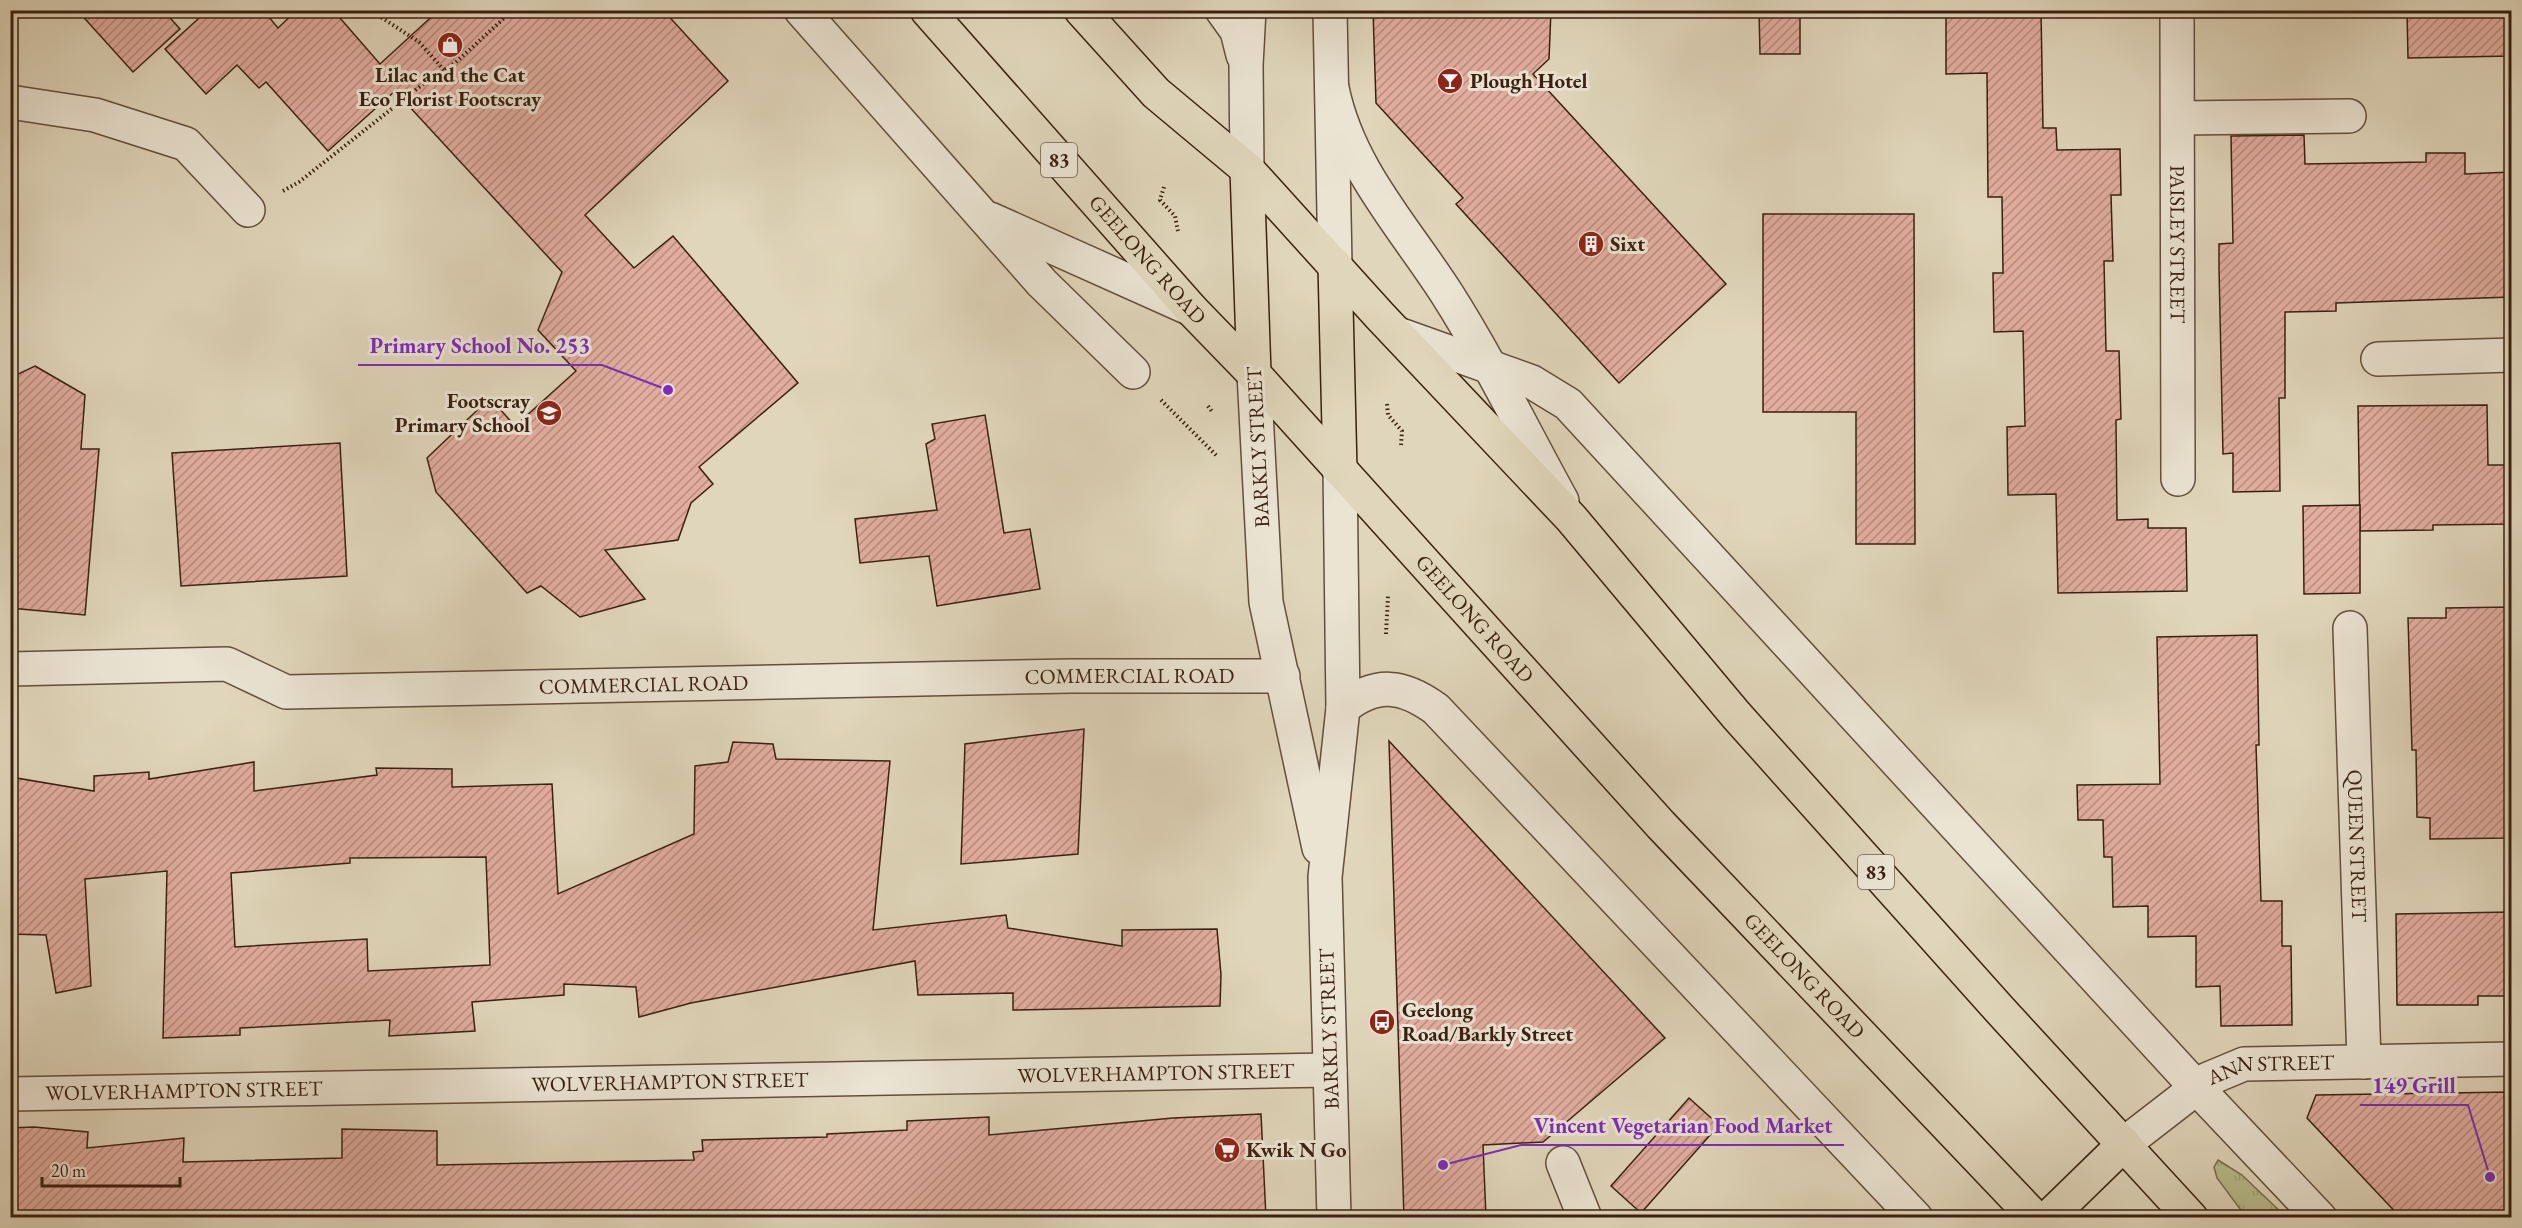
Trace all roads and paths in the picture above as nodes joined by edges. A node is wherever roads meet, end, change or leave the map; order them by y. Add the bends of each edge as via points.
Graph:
1 (370, 10) edge
2 (513, 10) edge
3 (801, 10) edge
4 (927, 10) edge
5 (1081, 10) edge
6 (1222, 10) edge
7 (1249, 10) edge
8 (1330, 10) edge
9 (2177, 10) edge
10 (1245, 65) junction
11 (444, 70) junction
12 (1332, 88) junction
13 (10, 102) edge
14 (2349, 116) dead end
15 (2178, 118) junction
16 (1247, 169) junction
17 (1164, 187) dead end
18 (248, 210) joint
19 (980, 215) junction
20 (1179, 235) dead end
21 (1335, 265) junction
22 (1191, 309) junction
23 (1398, 334) junction
24 (2511, 355) edge
25 (2378, 359) dead end
26 (1488, 366) junction
27 (1133, 372) joint
28 (1254, 374) junction
29 (1388, 404) dead end
30 (1401, 445) dead end
31 (1221, 458) dead end
32 (1340, 470) junction
33 (2178, 478) dead end
34 (1571, 518) junction
35 (1388, 596) dead end
36 (1387, 620) dead end
37 (2350, 628) dead end
38 (10, 669) edge
39 (1283, 676) junction
40 (1343, 708) junction
41 (1324, 877) junction
42 (2511, 1059) edge
43 (2364, 1062) junction
44 (1330, 1070) junction
45 (2196, 1087) junction
46 (10, 1094) edge
47 (2124, 1144) junction
48 (1563, 1163) dead end
49 (1334, 1218) edge
50 (1585, 1218) edge
51 (1916, 1218) edge
52 (2035, 1218) edge
53 (2048, 1218) edge
54 (2191, 1218) edge
55 (2320, 1218) edge

1 - 11 path via 419,42
2 - 11 path
3 - 19 street
4 - 22 highway, GEELONG ROAD / 83
5 - 16 highway, 83 via 1156,93
6 - 10 street via 1237,32
7 - 10 street, BARKLY STREET
8 - 12 street, BARKLY STREET
9 - 15 street, PAISLEY STREET
10 - 16 street, BARKLY STREET
11 - 18 path via 299,182
12 - 21 street, BARKLY STREET
12 - 26 street via 1353,155 1445,292
13 - 18 street via 95,115 186,144
14 - 15 street
15 - 33 street, PAISLEY STREET
16 - 21 highway, 83
16 - 28 highway, BARKLY STREET
17 - 20 path via 1160,200 1175,216
19 - 22 street
19 - 27 street via 1042,284
21 - 23 highway, 83
21 - 32 highway, BARKLY STREET
22 - 28 highway, GEELONG ROAD / 83
23 - 26 street
23 - 34 highway, 83
24 - 25 street
26 - 34 street
26 - 45 street via 1546,388 1568,404
27 - 31 path
28 - 32 highway, GEELONG ROAD / 83
28 - 39 street, BARKLY STREET via 1266,602
29 - 30 path via 1388,415 1402,431
32 - 40 street, BARKLY STREET
32 - 52 highway, GEELONG ROAD / 83 via 1661,825
34 - 47 highway, 83 via 1736,715
35 - 36 path
37 - 43 street, QUEEN STREET
38 - 39 street, COMMERCIAL ROAD via 227,664 286,692 1060,676
39 - 41 street, BARKLY STREET
40 - 41 street, BARKLY STREET
40 - 51 street via 1364,694 1388,689 1413,695 1436,709
41 - 44 street, BARKLY STREET
42 - 43 street, ANN STREET
43 - 45 street, ANN STREET via 2244,1064
44 - 46 street, WOLVERHAMPTON STREET
44 - 49 street, BARKLY STREET
45 - 47 street, ANN STREET
45 - 55 street
47 - 53 highway
47 - 54 highway, 83
48 - 50 street

